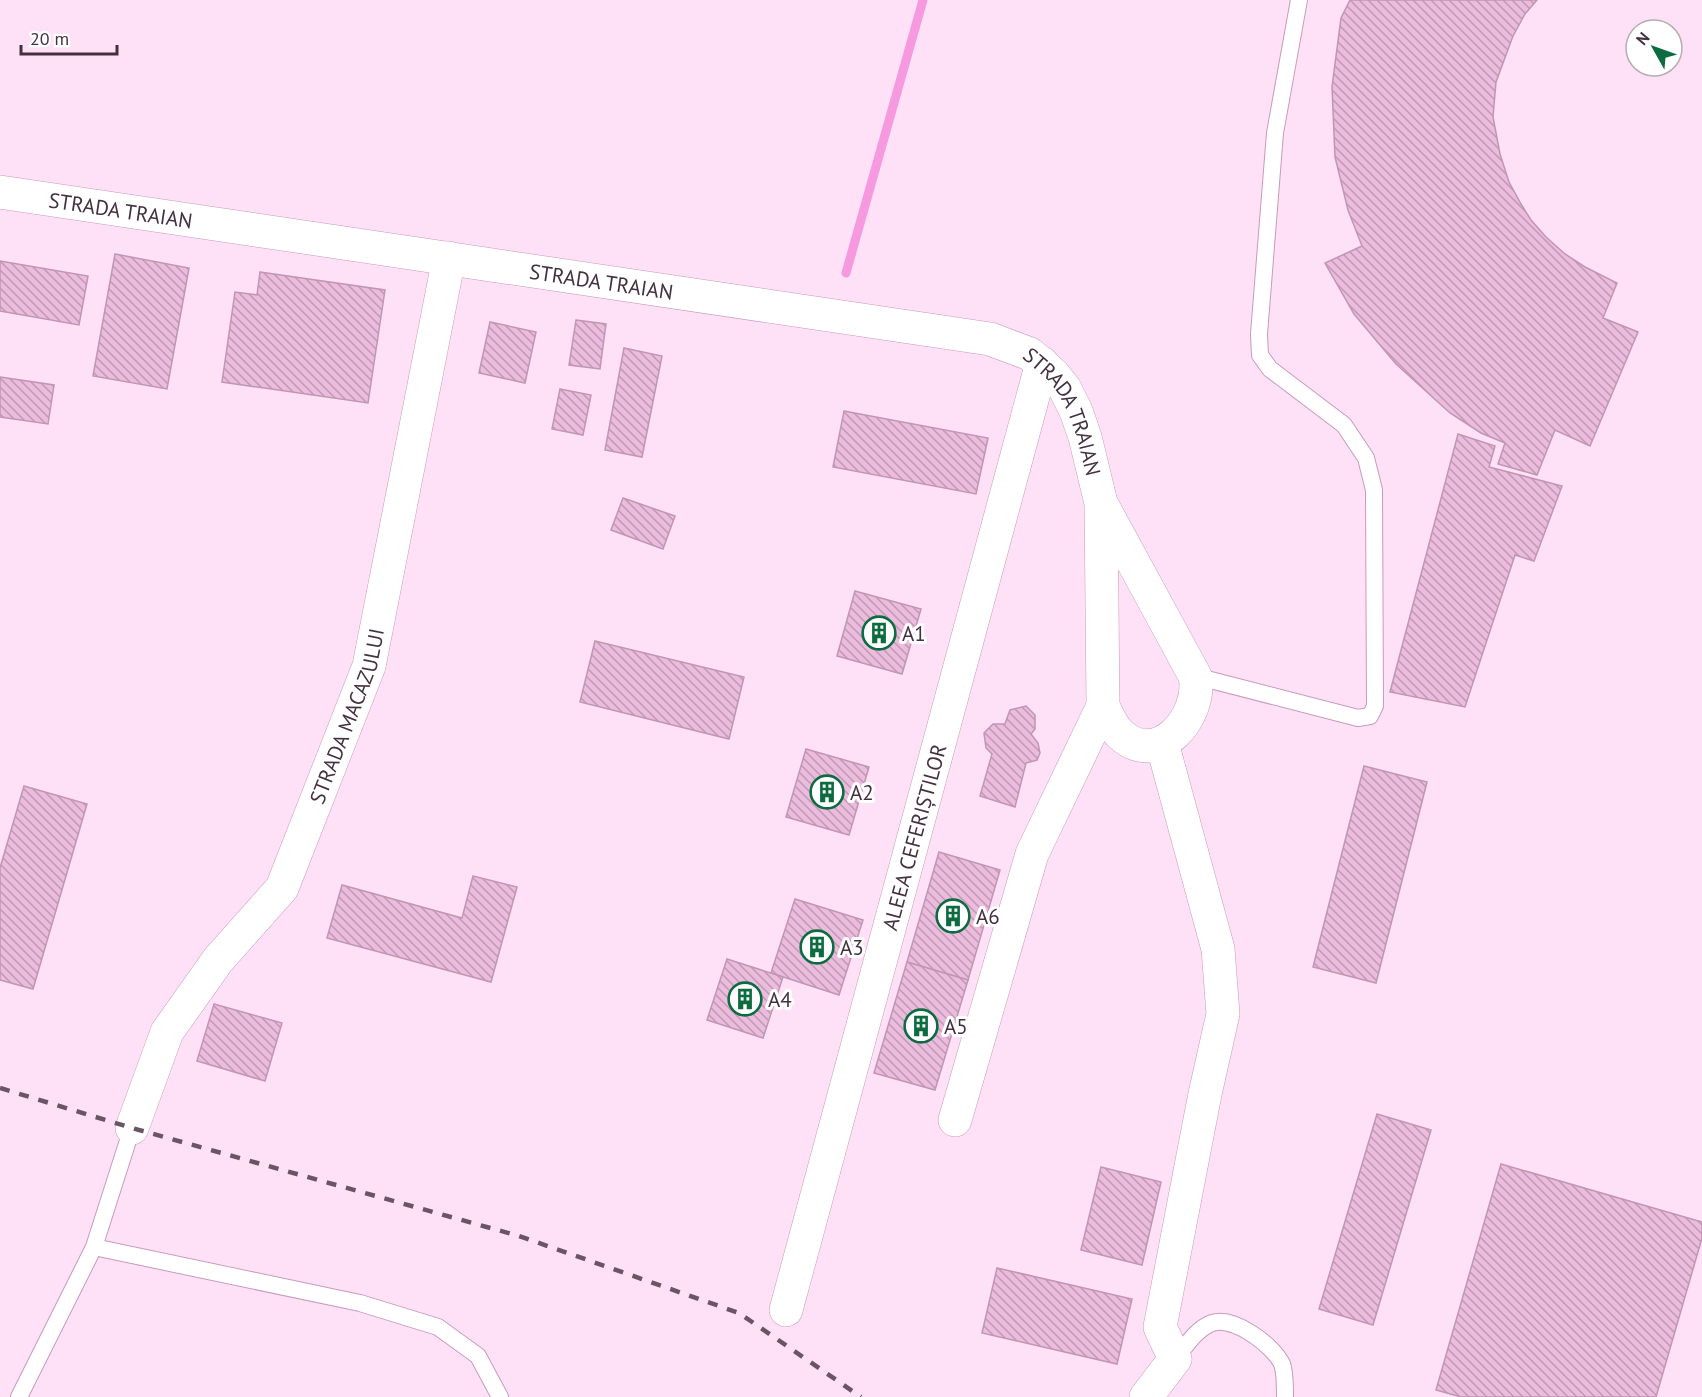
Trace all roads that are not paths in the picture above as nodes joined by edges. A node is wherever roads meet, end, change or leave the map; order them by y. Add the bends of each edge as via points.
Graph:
1 (1299, 0) edge
2 (0, 192) edge
3 (449, 258) junction
4 (1042, 363) junction
5 (1101, 503) junction
6 (1195, 676) junction
7 (1103, 706) junction
8 (1162, 743) junction
9 (955, 1120) dead end
10 (132, 1128) joint
11 (94, 1247) junction
12 (786, 1310) dead end
13 (1175, 1359) junction
14 (19, 1397) edge
15 (500, 1397) edge
16 (1146, 1397) edge
17 (1285, 1397) edge

1 - 6 lane via 1275,133 1260,355 1270,369 1344,425 1365,458 1374,490 1375,706 1370,716 1358,718
2 - 3 street, STRADA TRAIAN
3 - 4 street, STRADA TRAIAN via 990,339 1030,354
3 - 10 street, STRADA MACAZULUI via 369,666 282,888 218,960 167,1032
4 - 5 street, STRADA TRAIAN via 1065,389 1076,411
4 - 12 street, ALEEA CEFERIȘTILOR
5 - 6 street, STRADA TRAIAN
5 - 7 street, STRADA TRAIAN
6 - 8 street via 1196,697 1189,715 1178,731
7 - 8 street via 1113,726 1126,739 1144,745
7 - 9 street via 1032,854
8 - 13 street via 1218,949 1223,1014 1160,1327
10 - 11 lane
11 - 14 lane
11 - 15 lane via 360,1303 438,1327 478,1356
13 - 16 street
13 - 17 lane via 1195,1334 1214,1322 1240,1326 1263,1341 1282,1365

